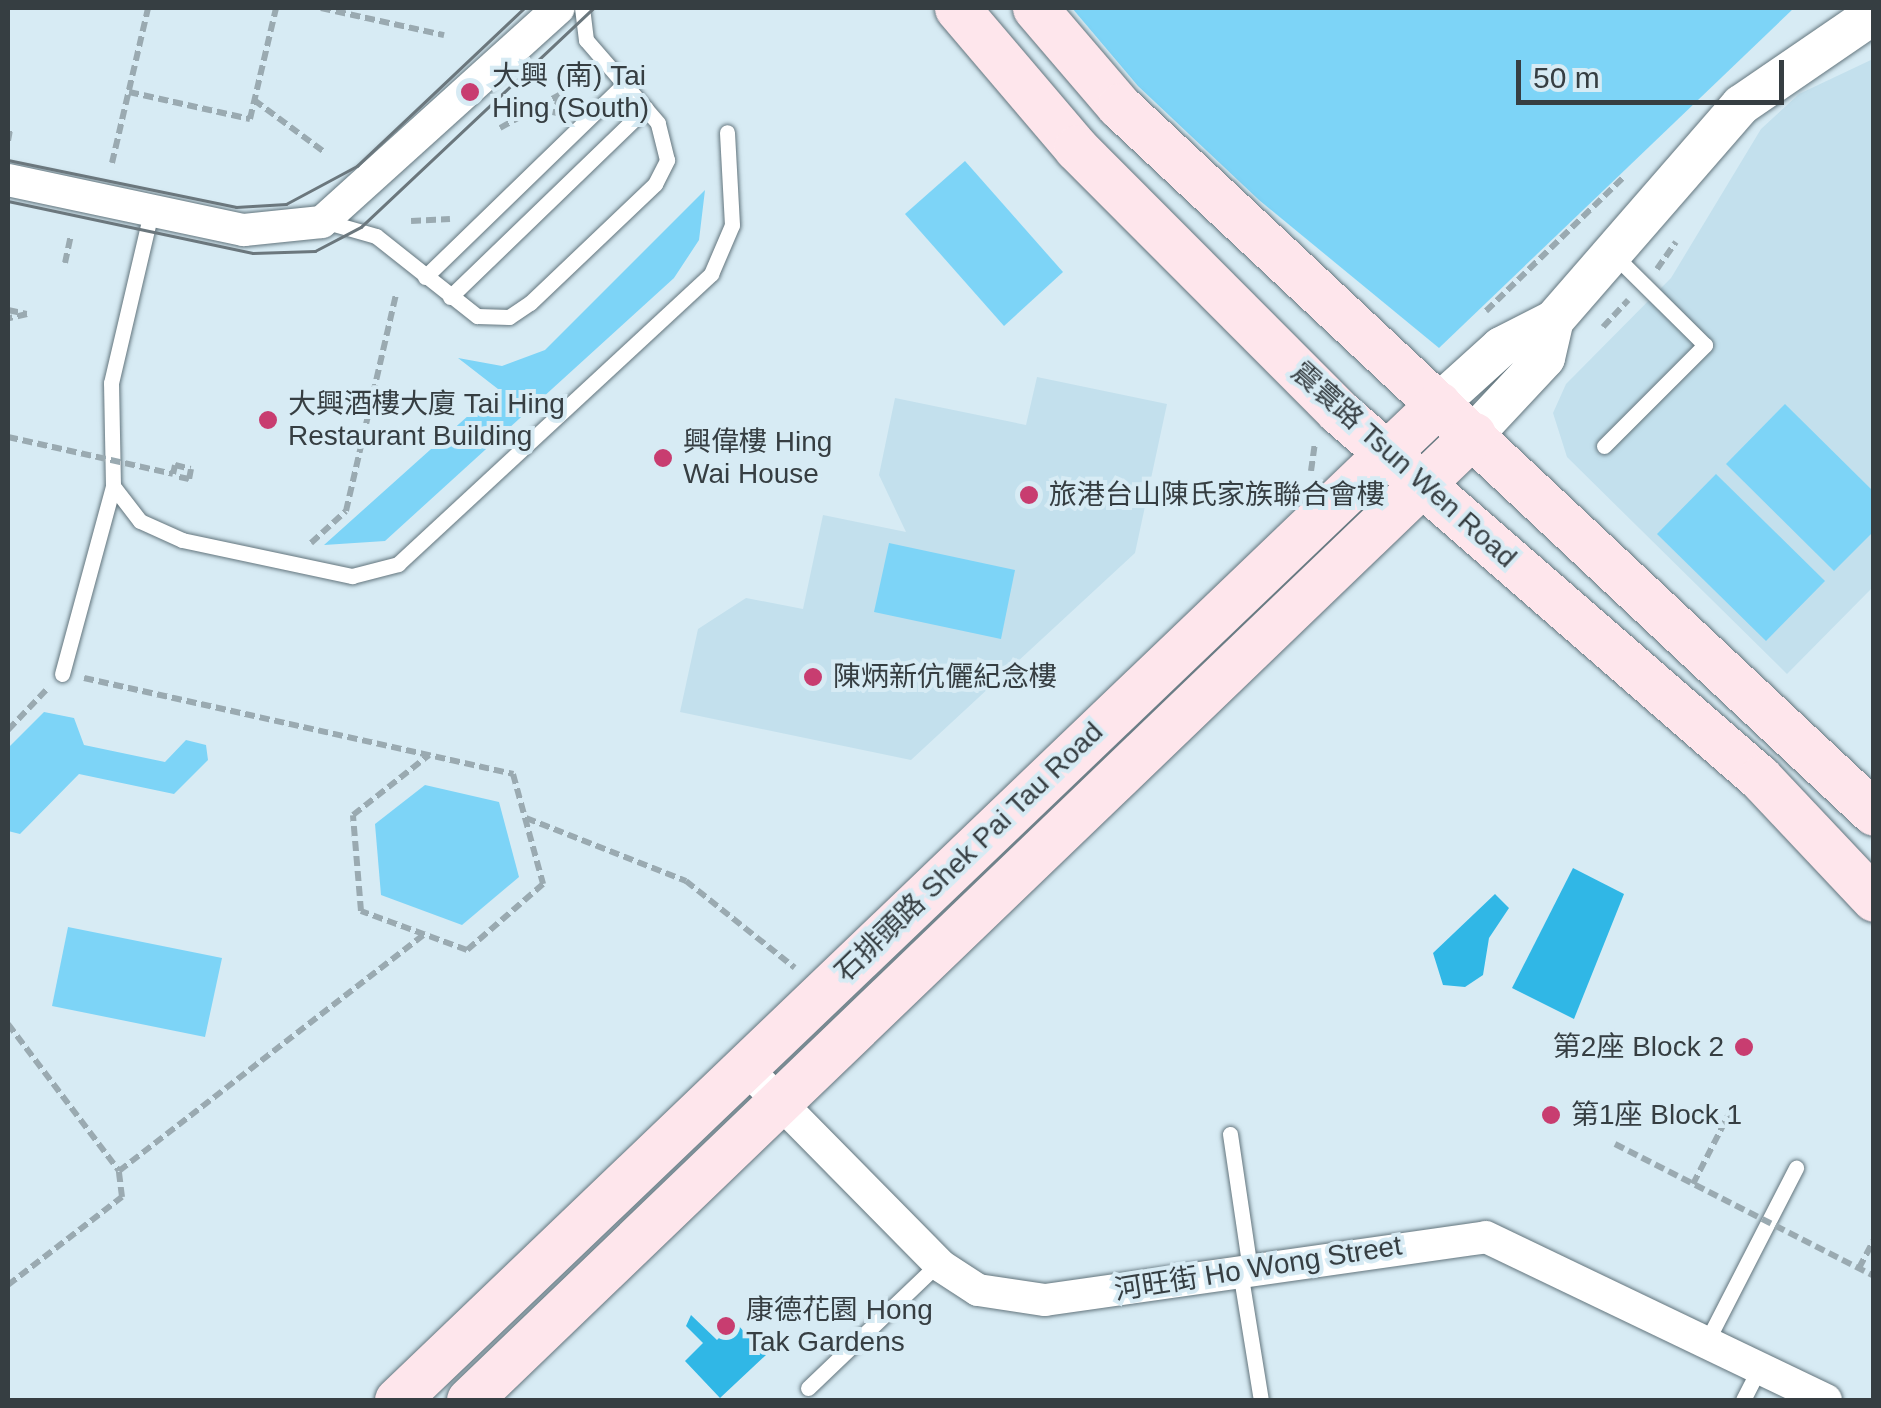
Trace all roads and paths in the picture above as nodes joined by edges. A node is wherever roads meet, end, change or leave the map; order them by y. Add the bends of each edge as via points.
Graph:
1 (148, 8) edge
2 (276, 8) edge
3 (321, 8) edge
4 (559, 8) edge
5 (582, 8) edge
6 (958, 8) edge
7 (1036, 8) edge
8 (1874, 14) edge
9 (444, 36) dead end
10 (624, 85) junction
11 (129, 92) junction
12 (559, 95) dead end
13 (254, 100) junction
14 (646, 108) junction
15 (500, 128) dead end
16 (10, 130) dead end
17 (727, 132) dead end
18 (8, 141) edge
19 (323, 151) dead end
20 (112, 162) dead end
21 (8, 180) edge
22 (151, 212) junction
23 (322, 222) junction
24 (71, 235) dead end
25 (1615, 256) junction
26 (64, 263) dead end
27 (425, 277) junction
28 (396, 296) dead end
29 (450, 297) junction
30 (8, 310) edge
31 (9, 318) edge
32 (1554, 320) junction
33 (1438, 404) junction
34 (1473, 435) junction
35 (8, 437) edge
36 (1604, 446) dead end
37 (1385, 455) junction
38 (175, 476) dead end
39 (112, 486) junction
40 (1420, 488) junction
41 (302, 550) dead end
42 (62, 674) junction
43 (8, 730) edge
44 (429, 755) junction
45 (1874, 813) edge
46 (525, 818) junction
47 (1874, 899) edge
48 (424, 934) junction
49 (789, 961) dead end
50 (8, 1024) edge
51 (744, 1068) junction
52 (778, 1104) junction
53 (1729, 1114) dead end
54 (1230, 1134) dead end
55 (1615, 1144) dead end
56 (1796, 1168) dead end
57 (119, 1171) junction
58 (1693, 1184) junction
59 (1874, 1240) edge
60 (939, 1263) junction
61 (1859, 1268) junction
62 (1245, 1270) junction
63 (1874, 1276) edge
64 (8, 1286) edge
65 (1708, 1340) junction
66 (1760, 1367) junction
67 (808, 1388) dead end
68 (397, 1400) edge
69 (469, 1400) edge
70 (1261, 1400) edge
71 (1743, 1400) edge
72 (1826, 1400) edge

1 - 11 path
2 - 13 path
3 - 9 path
4 - 23 street
5 - 10 lane via 586,40
6 - 37 main road, 震寰路 Tsun Wen Road via 1076,148
7 - 33 main road via 1119,106
8 - 25 street, 石排頭路 Shek Pai Tau Road via 1741,105
10 - 14 lane
10 - 27 lane
11 - 13 path via 250,118
11 - 20 path
12 - 15 path
13 - 19 path
14 - 29 lane
14 - 29 lane via 668,148 655,184 519,312 487,318
16 - 18 path
17 - 39 lane via 732,224 711,274 398,564 352,576 182,540 140,521
21 - 22 street
22 - 23 street via 254,231
22 - 39 lane via 111,383
23 - 27 lane via 362,227
24 - 26 path
25 - 32 street, 石排頭路 Shek Pai Tau Road
25 - 36 lane via 1705,344
27 - 29 lane
28 - 41 path via 346,512
30 - 31 path via 27,314
32 - 33 street, 石排頭路 Shek Pai Tau Road via 1501,348
32 - 34 street, 石排頭路 Shek Pai Tau Road via 1546,358
33 - 34 main road
33 - 37 main road, 石排頭路 Shek Pai Tau Road
34 - 40 main road, 石排頭路 Shek Pai Tau Road
34 - 45 main road
35 - 38 path, bridge via 173,474 175,466 192,469 189,479
37 - 40 main road, 震寰路 Tsun Wen Road
37 - 51 main road, 石排頭路 Shek Pai Tau Road
39 - 42 lane
40 - 47 main road, 震寰路 Tsun Wen Road via 1660,685
40 - 52 main road, 石排頭路 Shek Pai Tau Road
42 - 43 path
42 - 44 path
44 - 46 path via 513,774
44 - 48 path via 353,815 360,910
46 - 48 path via 544,884 467,950
46 - 49 path via 686,881
48 - 57 path
50 - 57 path
51 - 52 street, 河旺街 Ho Wong Street
51 - 68 main road, 石排頭路 Shek Pai Tau Road
52 - 60 street, 河旺街 Ho Wong Street
52 - 69 main road, 石排頭路 Shek Pai Tau Road
53 - 58 path
54 - 62 lane
55 - 58 path, bridge
56 - 65 lane
57 - 64 path via 122,1197
58 - 61 path, bridge
59 - 61 path
60 - 62 street, 河旺街 Ho Wong Street via 978,1290 1045,1300
60 - 67 lane
61 - 63 path, bridge
62 - 65 street, 河旺街 Ho Wong Street via 1486,1237
62 - 70 lane
65 - 66 street, 河旺街 Ho Wong Street
66 - 71 lane
66 - 72 street, 河旺街 Ho Wong Street

